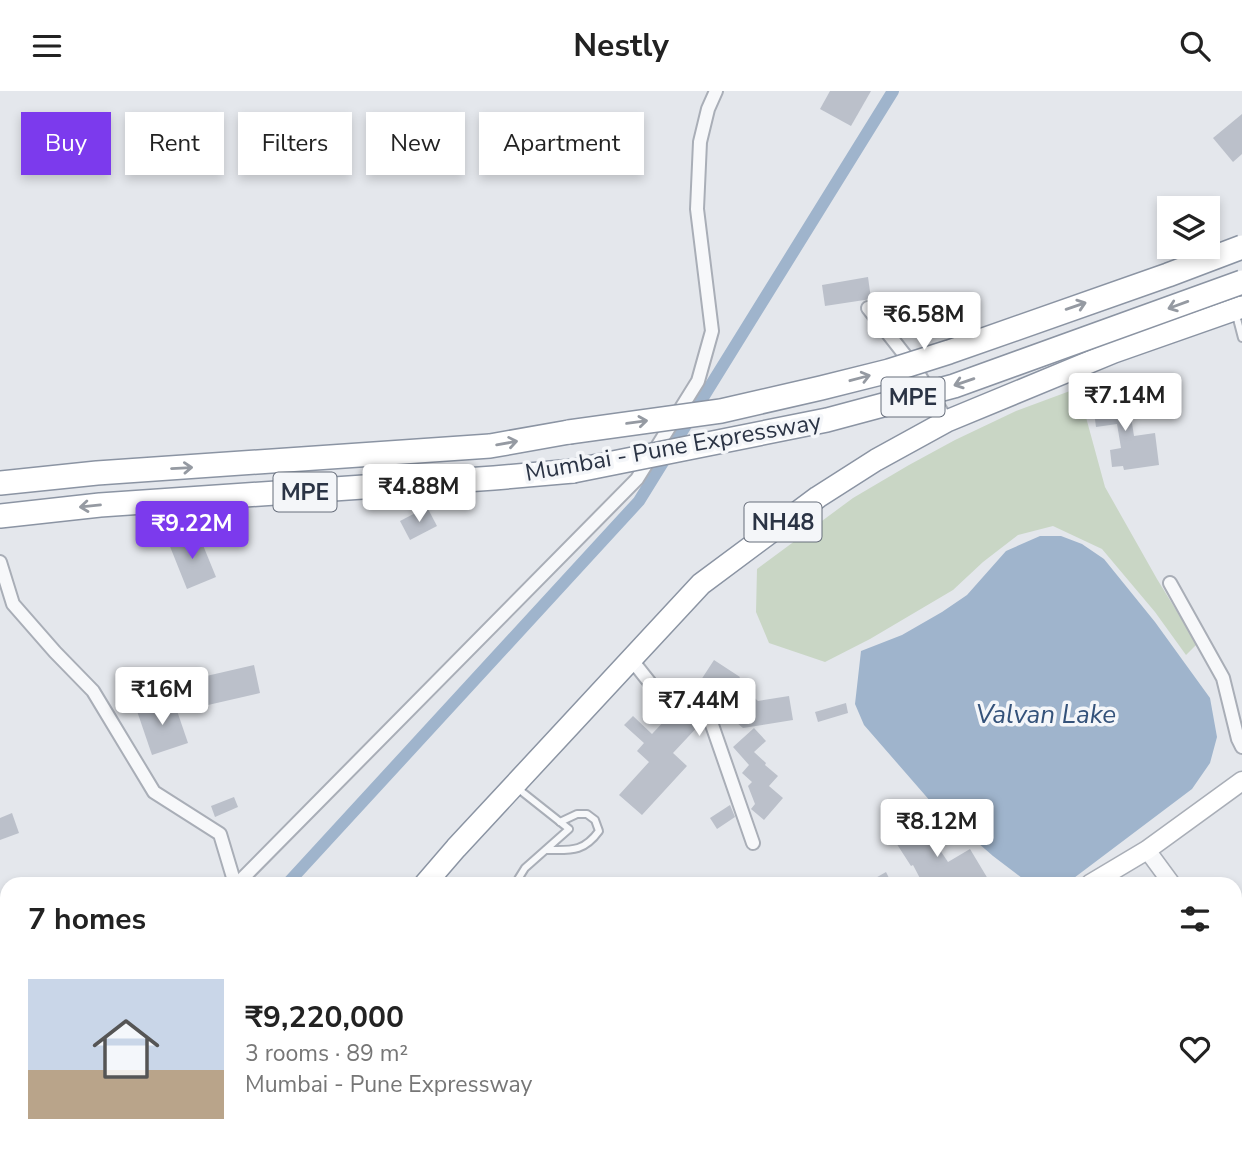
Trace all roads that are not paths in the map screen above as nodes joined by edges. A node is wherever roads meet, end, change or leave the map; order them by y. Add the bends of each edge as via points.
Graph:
1 (716, 91) edge
2 (1242, 247) edge
3 (1242, 282) edge
4 (868, 308) dead end
5 (1238, 308) edge
6 (1242, 338) edge
7 (947, 421) junction
8 (0, 483) edge
9 (0, 516) edge
10 (0, 562) edge
11 (1170, 583) dead end
12 (7, 605) edge
13 (631, 659) junction
14 (1242, 747) edge
15 (1242, 781) edge
16 (514, 786) junction
17 (560, 822) junction
18 (754, 843) dead end
19 (546, 850) junction
20 (1147, 850) junction
21 (234, 877) edge
22 (243, 877) edge
23 (431, 877) edge
24 (519, 877) edge
25 (1102, 877) edge
26 (1167, 877) edge

1 - 22 street via 700,142 697,209 712,331 698,380 637,479
8 -> 2 highway, Mumbai - Pune Expressway / MPE, bridge via 490,446 721,411 889,371
3 -> 9 highway, Mumbai - Pune Expressway / MPE, bridge via 954,386 827,420 573,471
4 - 7 street via 915,367
5 - 6 lane
5 - 7 highway, NH48 via 1114,352
7 - 13 highway, NH48 via 841,482 753,544 701,584
10 - 12 street
11 - 14 street via 1223,678
12 - 21 street via 93,691 154,792 220,834
13 - 16 highway, NH48
13 - 18 street via 654,688 702,696
15 - 20 main road
16 - 17 lane
16 - 23 highway, NH48
17 - 19 lane via 569,829
17 - 19 lane via 587,814 599,831 578,849
19 - 24 lane
20 - 25 main road
20 - 26 street

